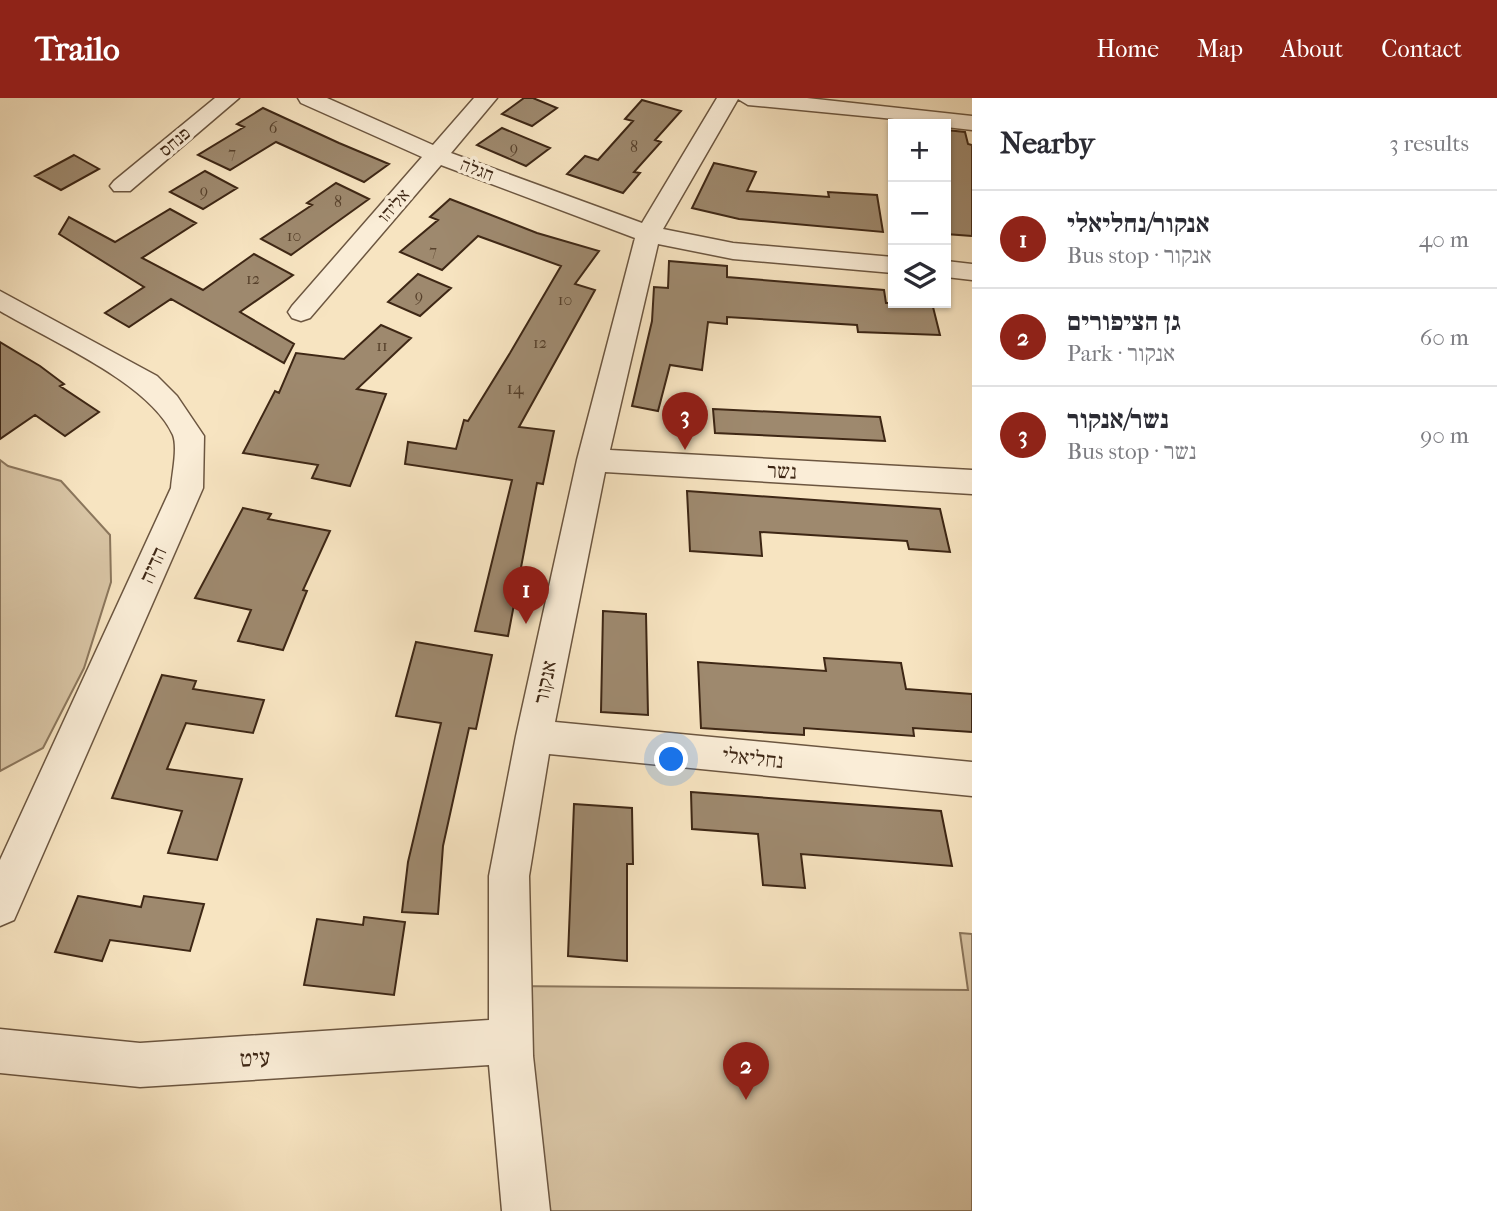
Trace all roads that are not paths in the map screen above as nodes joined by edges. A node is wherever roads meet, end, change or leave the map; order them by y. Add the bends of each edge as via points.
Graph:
1 (228, 98) edge
2 (309, 98) edge
3 (486, 98) edge
4 (728, 98) edge
5 (748, 98) edge
6 (972, 123) edge
7 (439, 156) junction
8 (122, 186) dead end
9 (648, 234) junction
10 (888, 265) edge
11 (951, 270) edge
12 (972, 272) edge
13 (0, 300) edge
14 (301, 312) dead end
15 (593, 460) junction
16 (972, 482) edge
17 (534, 736) junction
18 (972, 779) edge
19 (0, 906) edge
20 (511, 1041) junction
21 (0, 1051) edge
22 (526, 1211) edge

1 - 8 street, פנחס
2 - 7 street, חגלה
3 - 7 street, אליהו
4 - 9 street, אנקור
5 - 6 street
7 - 9 street, חגלה
7 - 14 street, אליהו
9 - 10 street, חגלה via 733,251
9 - 15 street, אנקור
11 - 12 street
13 - 19 street, הדיה via 147,383 189,436 187,488
15 - 16 street, נשר
15 - 17 street, אנקור
17 - 18 street, נחליאלי
17 - 20 street, אנקור via 509,876
20 - 21 street, עיט via 140,1065
20 - 22 street, אנקור

